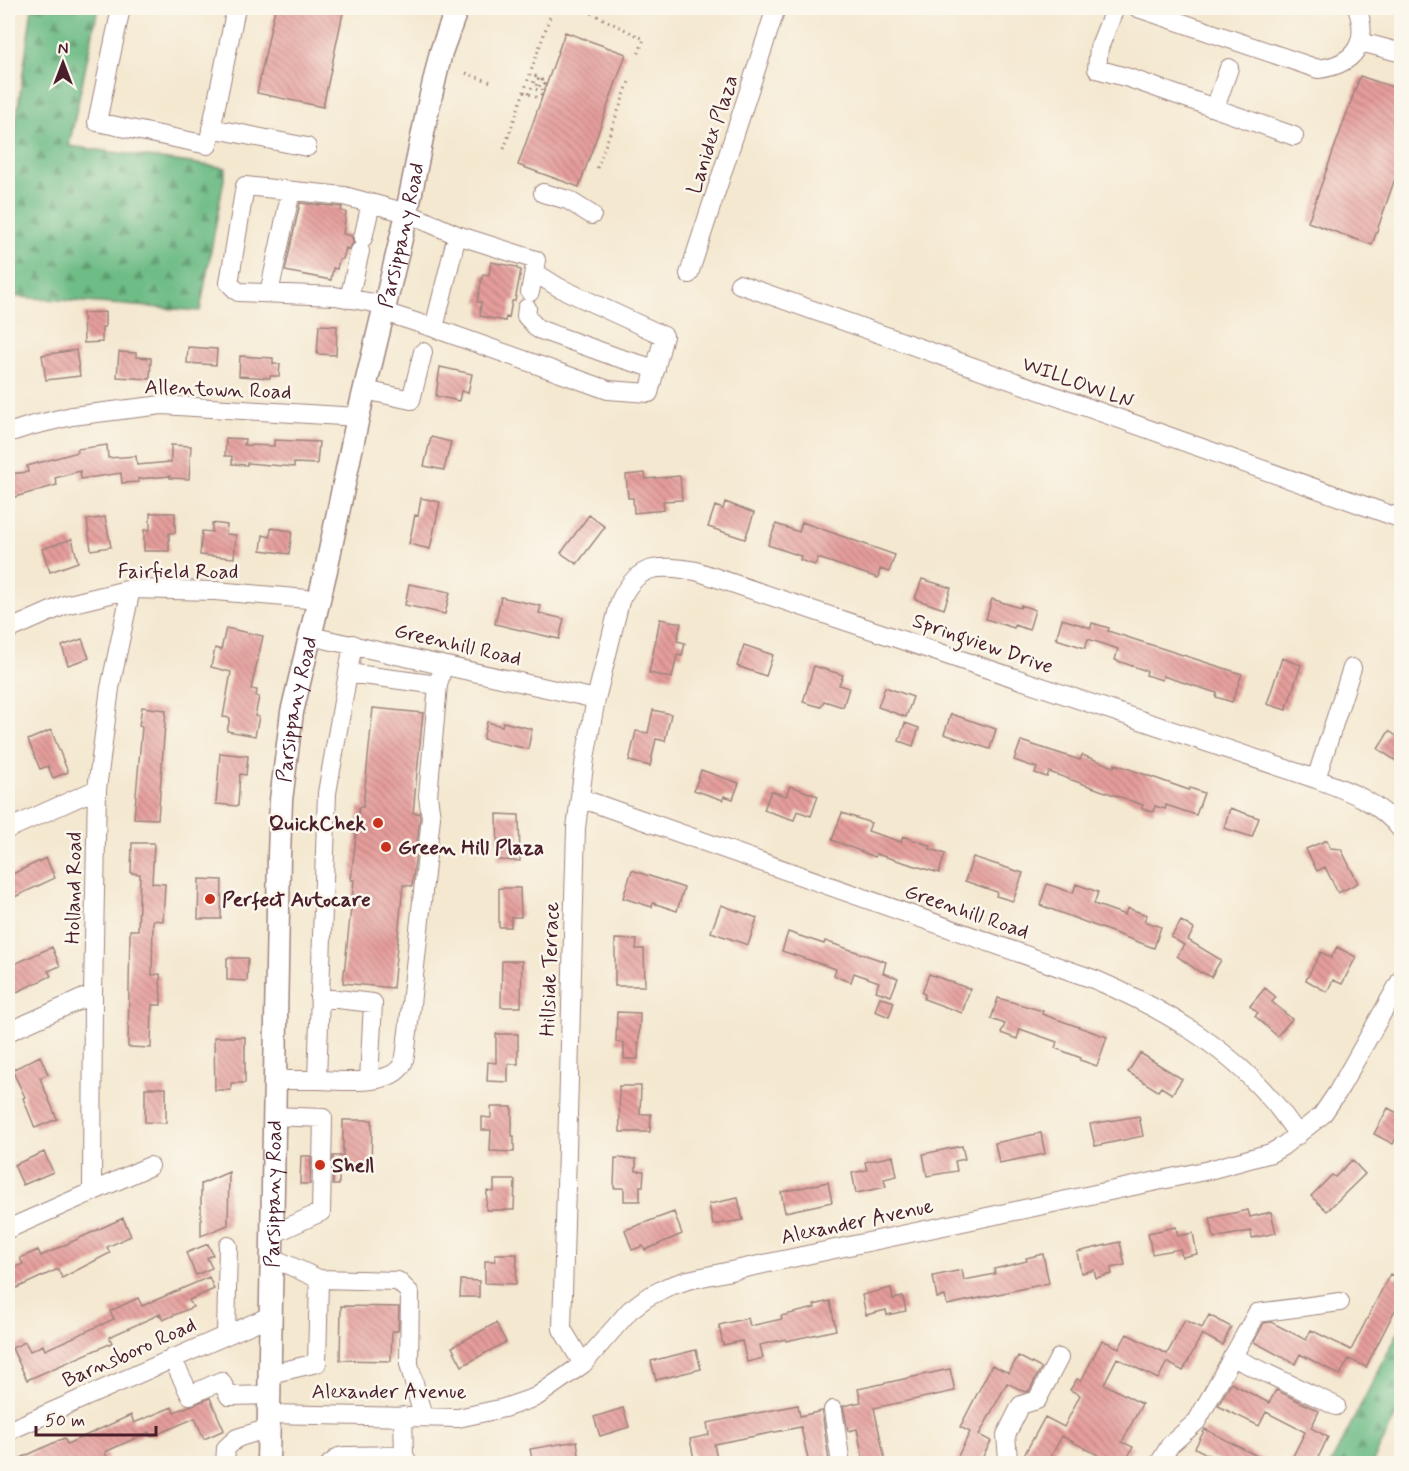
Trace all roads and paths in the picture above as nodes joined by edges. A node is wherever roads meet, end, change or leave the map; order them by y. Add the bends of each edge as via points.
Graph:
1 (121, 8) edge
2 (236, 8) edge
3 (457, 8) edge
4 (553, 8) edge
5 (581, 8) edge
6 (776, 8) edge
7 (1115, 8) edge
8 (1138, 8) edge
9 (1358, 8) edge
10 (1361, 42) junction
11 (1401, 53) edge
12 (638, 55) dead end
13 (1229, 68) dead end
14 (466, 73) dead end
15 (630, 79) dead end
16 (491, 81) dead end
17 (524, 92) junction
18 (529, 94) junction
19 (1215, 108) junction
20 (211, 128) junction
21 (1294, 136) dead end
22 (307, 147) dead end
23 (504, 149) dead end
24 (597, 168) dead end
25 (291, 191) junction
26 (543, 193) dead end
27 (371, 203) junction
28 (407, 213) junction
29 (592, 215) dead end
30 (457, 236) junction
31 (534, 272) junction
32 (689, 274) dead end
33 (739, 285) dead end
34 (269, 293) junction
35 (349, 299) junction
36 (385, 308) junction
37 (434, 328) junction
38 (423, 352) dead end
39 (656, 369) junction
40 (365, 390) junction
41 (358, 417) junction
42 (8, 434) edge
43 (1401, 519) edge
44 (635, 579) joint
45 (131, 589) junction
46 (319, 600) junction
47 (8, 630) edge
48 (310, 636) junction
49 (353, 644) junction
50 (444, 664) junction
51 (1352, 668) dead end
52 (348, 673) junction
53 (438, 685) junction
54 (596, 699) junction
55 (1316, 779) junction
56 (98, 789) junction
57 (580, 798) junction
58 (8, 829) edge
59 (1401, 831) edge
60 (1401, 978) edge
61 (93, 994) junction
62 (319, 997) junction
63 (8, 1032) edge
64 (274, 1080) junction
65 (317, 1080) junction
66 (369, 1080) junction
67 (273, 1116) junction
68 (1298, 1135) junction
69 (150, 1166) dead end
70 (92, 1191) junction
71 (8, 1230) edge
72 (228, 1246) dead end
73 (271, 1246) junction
74 (319, 1280) junction
75 (1340, 1302) dead end
76 (270, 1316) junction
77 (226, 1334) junction
78 (1232, 1357) junction
79 (172, 1358) junction
80 (1059, 1358) dead end
81 (583, 1364) junction
82 (270, 1403) junction
83 (1336, 1406) dead end
84 (833, 1410) dead end
85 (403, 1416) junction
86 (423, 1417) junction
87 (8, 1431) edge
88 (407, 1459) edge
89 (1166, 1461) edge
90 (336, 1462) edge
91 (225, 1464) edge
92 (268, 1464) edge
93 (841, 1464) edge
94 (1005, 1464) edge

1 - 20 street via 97,122 208,145
2 - 20 street
3 - 28 main road, Parsippany Road via 441,52
4 - 17 path
5 - 12 path via 644,39
6 - 32 street, Lanidex Plaza
7 - 19 street via 1099,48 1097,69
8 - 10 street via 1318,69 1345,62
9 - 10 street
10 - 11 street
13 - 19 street
14 - 16 path
15 - 24 path
17 - 18 path
17 - 23 path
18 - 18 path via 536,76 539,77 535,89 545,81 542,97
19 - 21 street
20 - 22 street
25 - 27 street
25 - 34 street
25 - 34 street via 245,186 229,284 238,292
26 - 29 street via 568,200
27 - 28 street
27 - 35 street
28 - 30 street
28 - 36 main road, Parsippany Road
30 - 31 street via 536,260
30 - 37 street
31 - 39 street via 664,336
31 - 39 street via 526,316 538,329
33 - 43 street, WILLOW LN
34 - 35 street
35 - 36 street
36 - 37 street
36 - 40 main road, Parsippany Road
37 - 39 street via 608,390 649,393
38 - 40 street via 411,400
40 - 41 main road, Parsippany Road
41 - 42 street, Allentown Road via 162,405 72,416
41 - 46 main road, Parsippany Road
44 - 54 street, Hillside Terrace via 620,602
44 - 55 street, Springview Drive via 648,569 663,567 696,571
45 - 46 street, Fairfield Road
45 - 47 street, Fairfield Road via 65,605
45 - 56 street, Holland Road via 110,688
46 - 48 main road, Parsippany Road
48 - 49 street, Greenhill Road
48 - 64 main road, Parsippany Road via 292,712 281,800
49 - 50 street, Greenhill Road
49 - 52 street
50 - 53 street
50 - 54 street, Greenhill Road
51 - 55 street
52 - 53 street
52 - 62 street via 327,792
53 - 66 street via 428,796 431,817 408,1032 402,1065 390,1076
54 - 57 street, Hillside Terrace
55 - 59 street via 1355,793 1376,806
56 - 58 street
56 - 61 street, Holland Road
57 - 68 street, Greenhill Road via 1139,998 1211,1043 1244,1071
57 - 81 street, Hillside Terrace via 574,873 562,1329
60 - 68 street, Alexander Avenue via 1337,1093 1322,1115
61 - 63 street
61 - 70 street, Holland Road
62 - 65 street
62 - 66 street via 374,1003
64 - 65 street
64 - 67 main road, Parsippany Road
65 - 66 street
67 - 73 main road, Parsippany Road
67 - 73 street via 323,1118 321,1212
68 - 81 street, Alexander Avenue via 1271,1153 1209,1170 688,1280 667,1287 630,1310
69 - 70 street
70 - 71 street
72 - 77 street
73 - 74 street
73 - 76 main road, Parsippany Road
74 - 82 street via 317,1363
74 - 86 street via 398,1281 410,1293 409,1364
75 - 78 street via 1257,1313
76 - 77 street, Barnsboro Road
76 - 82 main road, Parsippany Road
77 - 79 street, Barnsboro Road
78 - 83 street
78 - 89 street via 1197,1421 1170,1445
79 - 82 street via 190,1395 228,1378 230,1396
79 - 87 street, Barnsboro Road
80 - 94 street via 1037,1400 1021,1405 1006,1435
81 - 86 street, Alexander Avenue via 536,1397 504,1408 458,1418
82 - 85 street, Alexander Avenue
82 - 91 street via 226,1448
82 - 92 main road, Parsippany Road
84 - 93 street
85 - 86 street, Alexander Avenue
85 - 88 street
88 - 90 street via 346,1456

